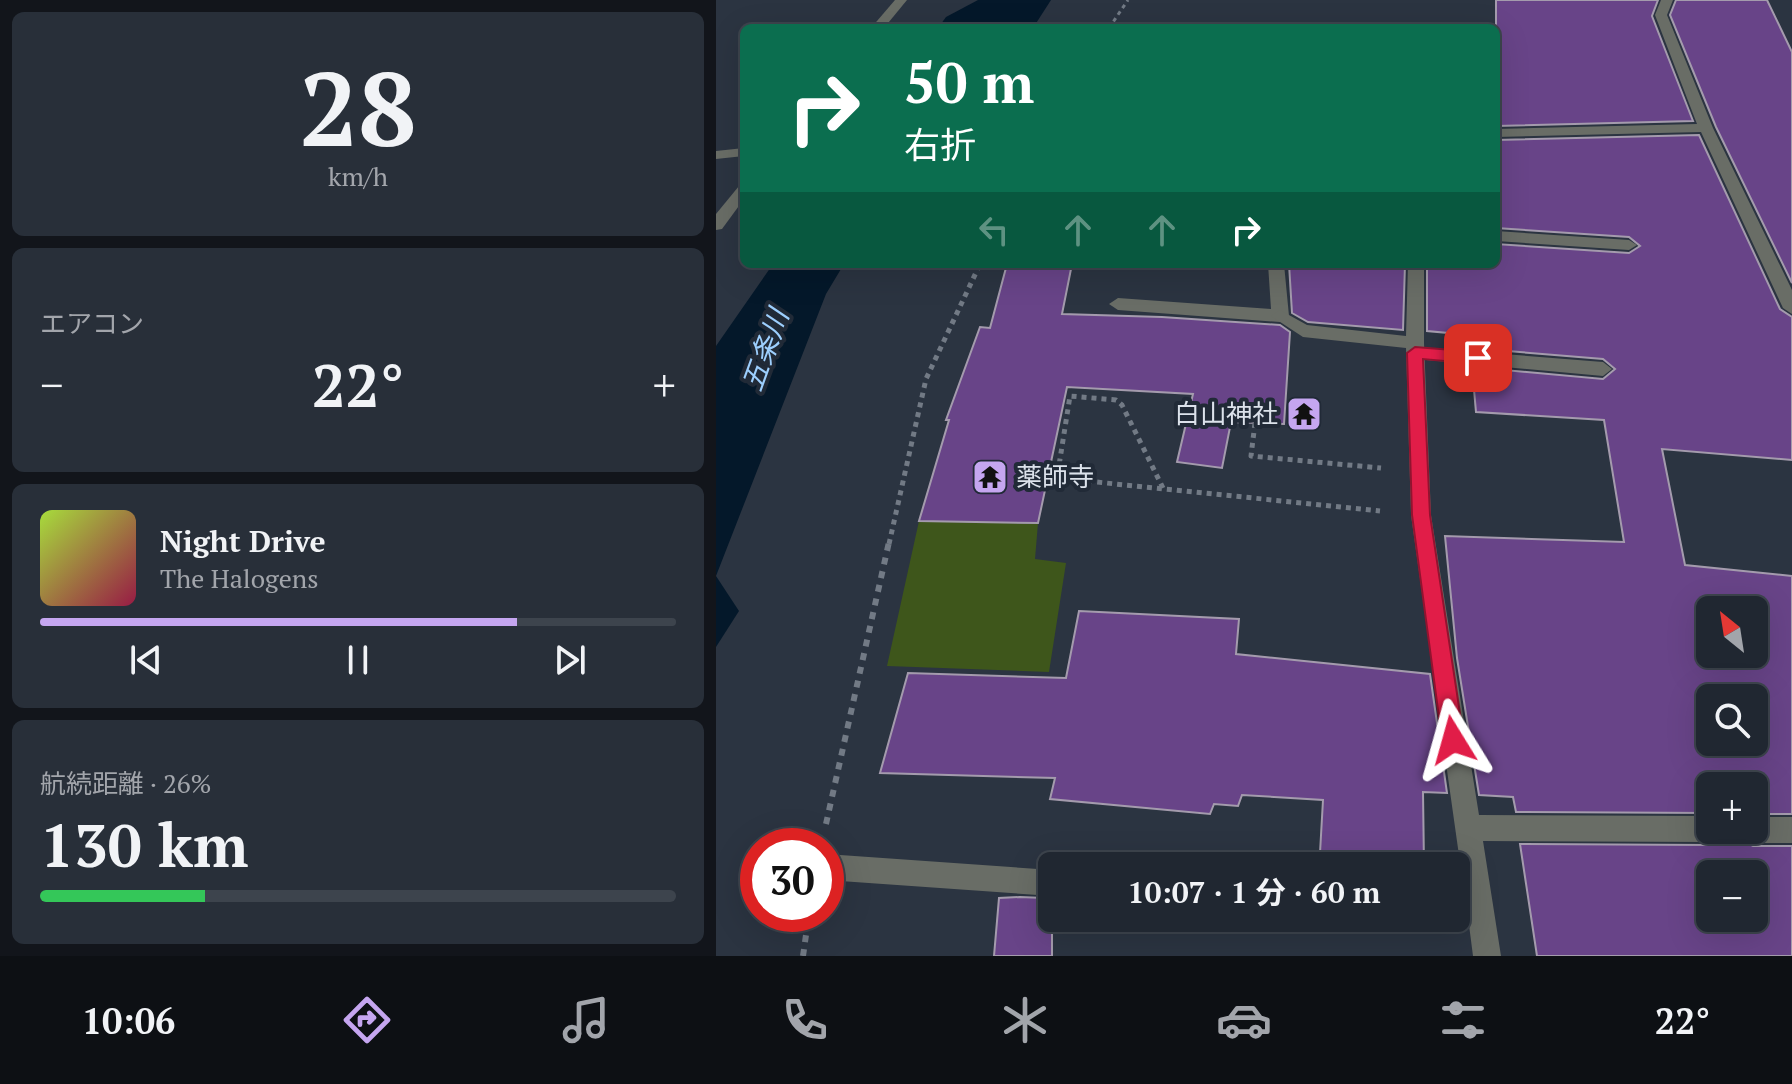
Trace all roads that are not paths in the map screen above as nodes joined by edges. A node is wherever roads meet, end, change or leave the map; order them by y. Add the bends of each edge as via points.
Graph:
1 (901, 0) edge
2 (1667, 0) edge
3 (880, 24) edge
4 (1706, 128) junction
5 (1500, 133) edge
6 (740, 152) edge
7 (716, 155) edge
8 (740, 194) edge
9 (716, 225) edge
10 (1500, 236) edge
11 (1629, 245) dead end
12 (1276, 268) edge
13 (1416, 268) edge
14 (1118, 304) dead end
15 (1792, 308) edge
16 (1280, 316) junction
17 (1415, 348) junction
18 (1603, 369) dead end
19 (1466, 828) junction
20 (1696, 829) edge
21 (1768, 830) edge
22 (1792, 830) edge
23 (1467, 852) edge
24 (844, 868) edge
25 (1038, 882) edge
26 (1470, 916) edge
27 (1487, 956) edge

1 - 3 street
2 - 4 street via 1661,15
4 - 5 street
4 - 15 street
6 - 7 street
8 - 9 street
10 - 11 street
12 - 16 street
13 - 17 street
14 - 16 street
16 - 17 street via 1303,331
17 - 18 street
17 - 19 street via 1421,515
19 - 20 street
19 - 23 street
21 - 22 street
24 - 25 street
26 - 27 street

